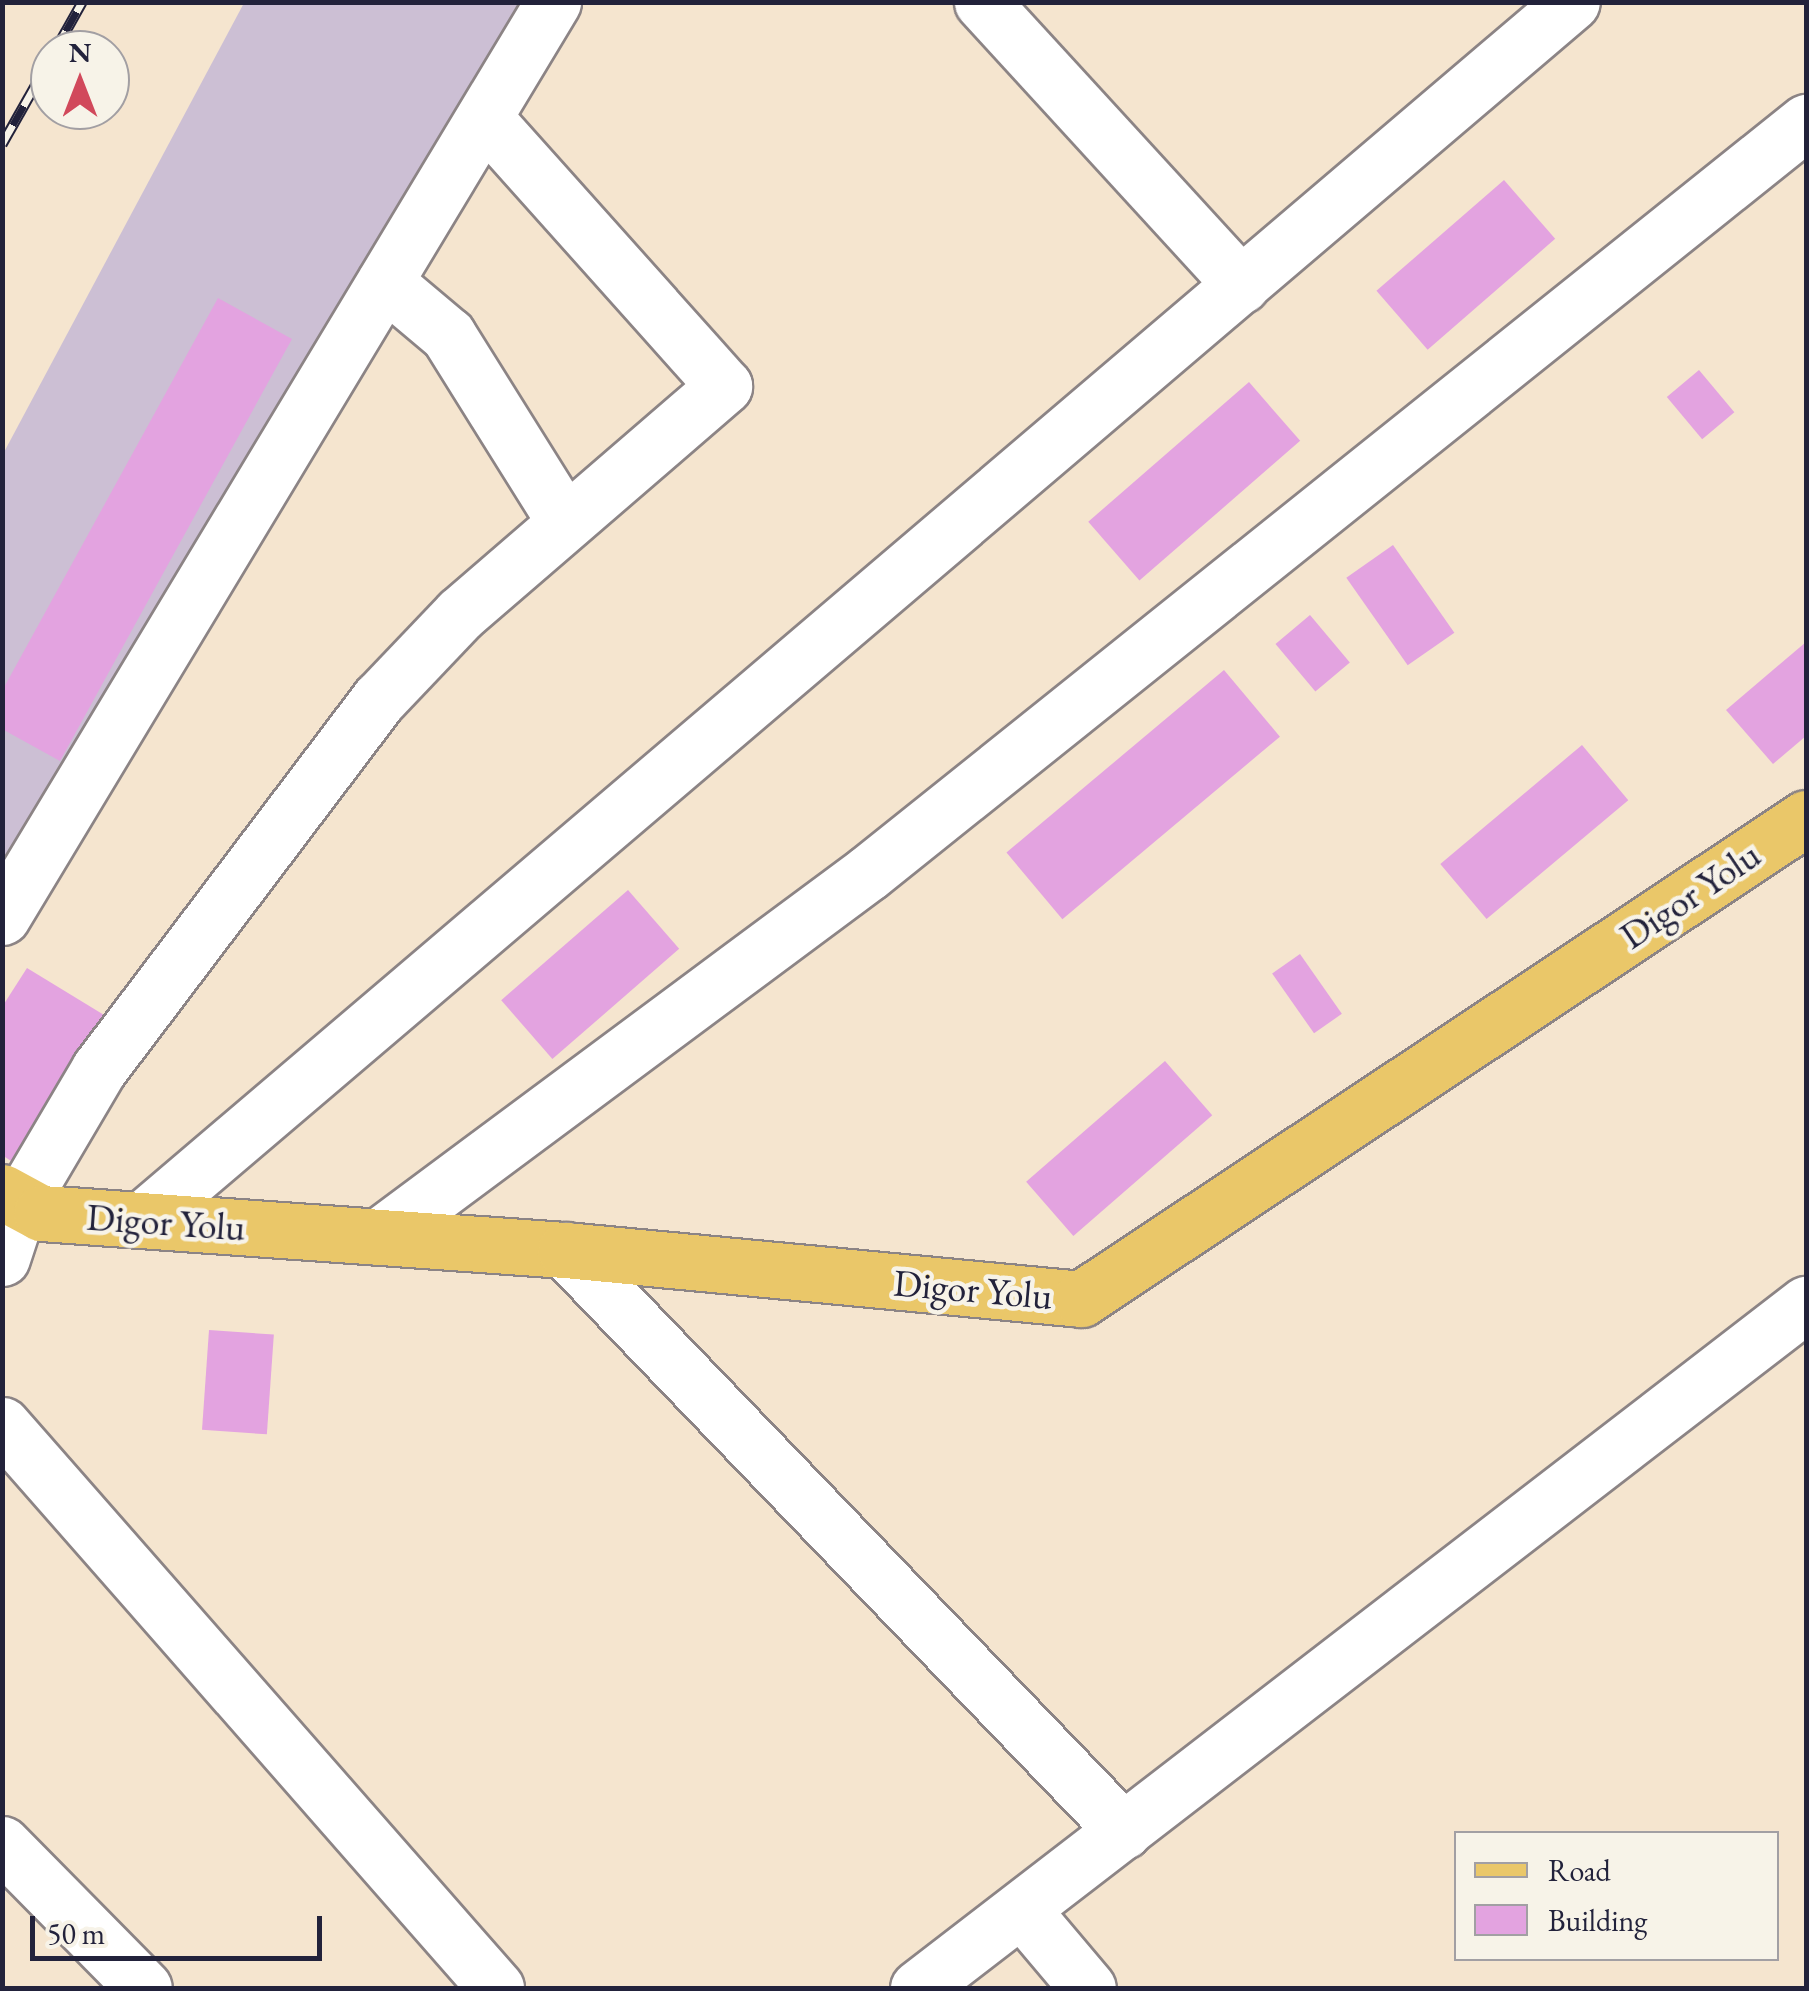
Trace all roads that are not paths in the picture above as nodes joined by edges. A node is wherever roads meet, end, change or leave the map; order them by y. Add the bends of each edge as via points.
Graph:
1 (553, 2) edge
2 (982, 2) edge
3 (1572, 2) edge
4 (484, 118) junction
5 (1806, 122) edge
6 (385, 282) junction
7 (1241, 284) junction
8 (565, 522) junction
9 (1806, 818) edge
10 (2, 917) edge
11 (11, 1197) edge
12 (142, 1220) junction
13 (378, 1237) junction
14 (565, 1250) junction
15 (2, 1258) edge
16 (1806, 1304) edge
17 (2, 1425) edge
18 (1124, 1831) junction
19 (2, 1844) edge
20 (1022, 1910) junction
21 (144, 1988) edge
22 (496, 1988) edge
23 (918, 1988) edge
24 (1088, 1988) edge

1 - 4 street
2 - 7 street
3 - 7 street
4 - 6 street
4 - 8 street via 724,386
5 - 13 street via 868,873
6 - 8 street via 448,335
6 - 10 street
7 - 12 street
8 - 11 street via 460,614 379,698 144,1004
9 - 14 main road, Digor Yolu via 1082,1299
11 - 12 main road, Digor Yolu via 41,1213
11 - 15 street
12 - 13 main road, Digor Yolu
13 - 14 main road, Digor Yolu
14 - 18 street
16 - 18 street
17 - 22 street
18 - 20 street
19 - 21 street
20 - 23 street
20 - 24 street

